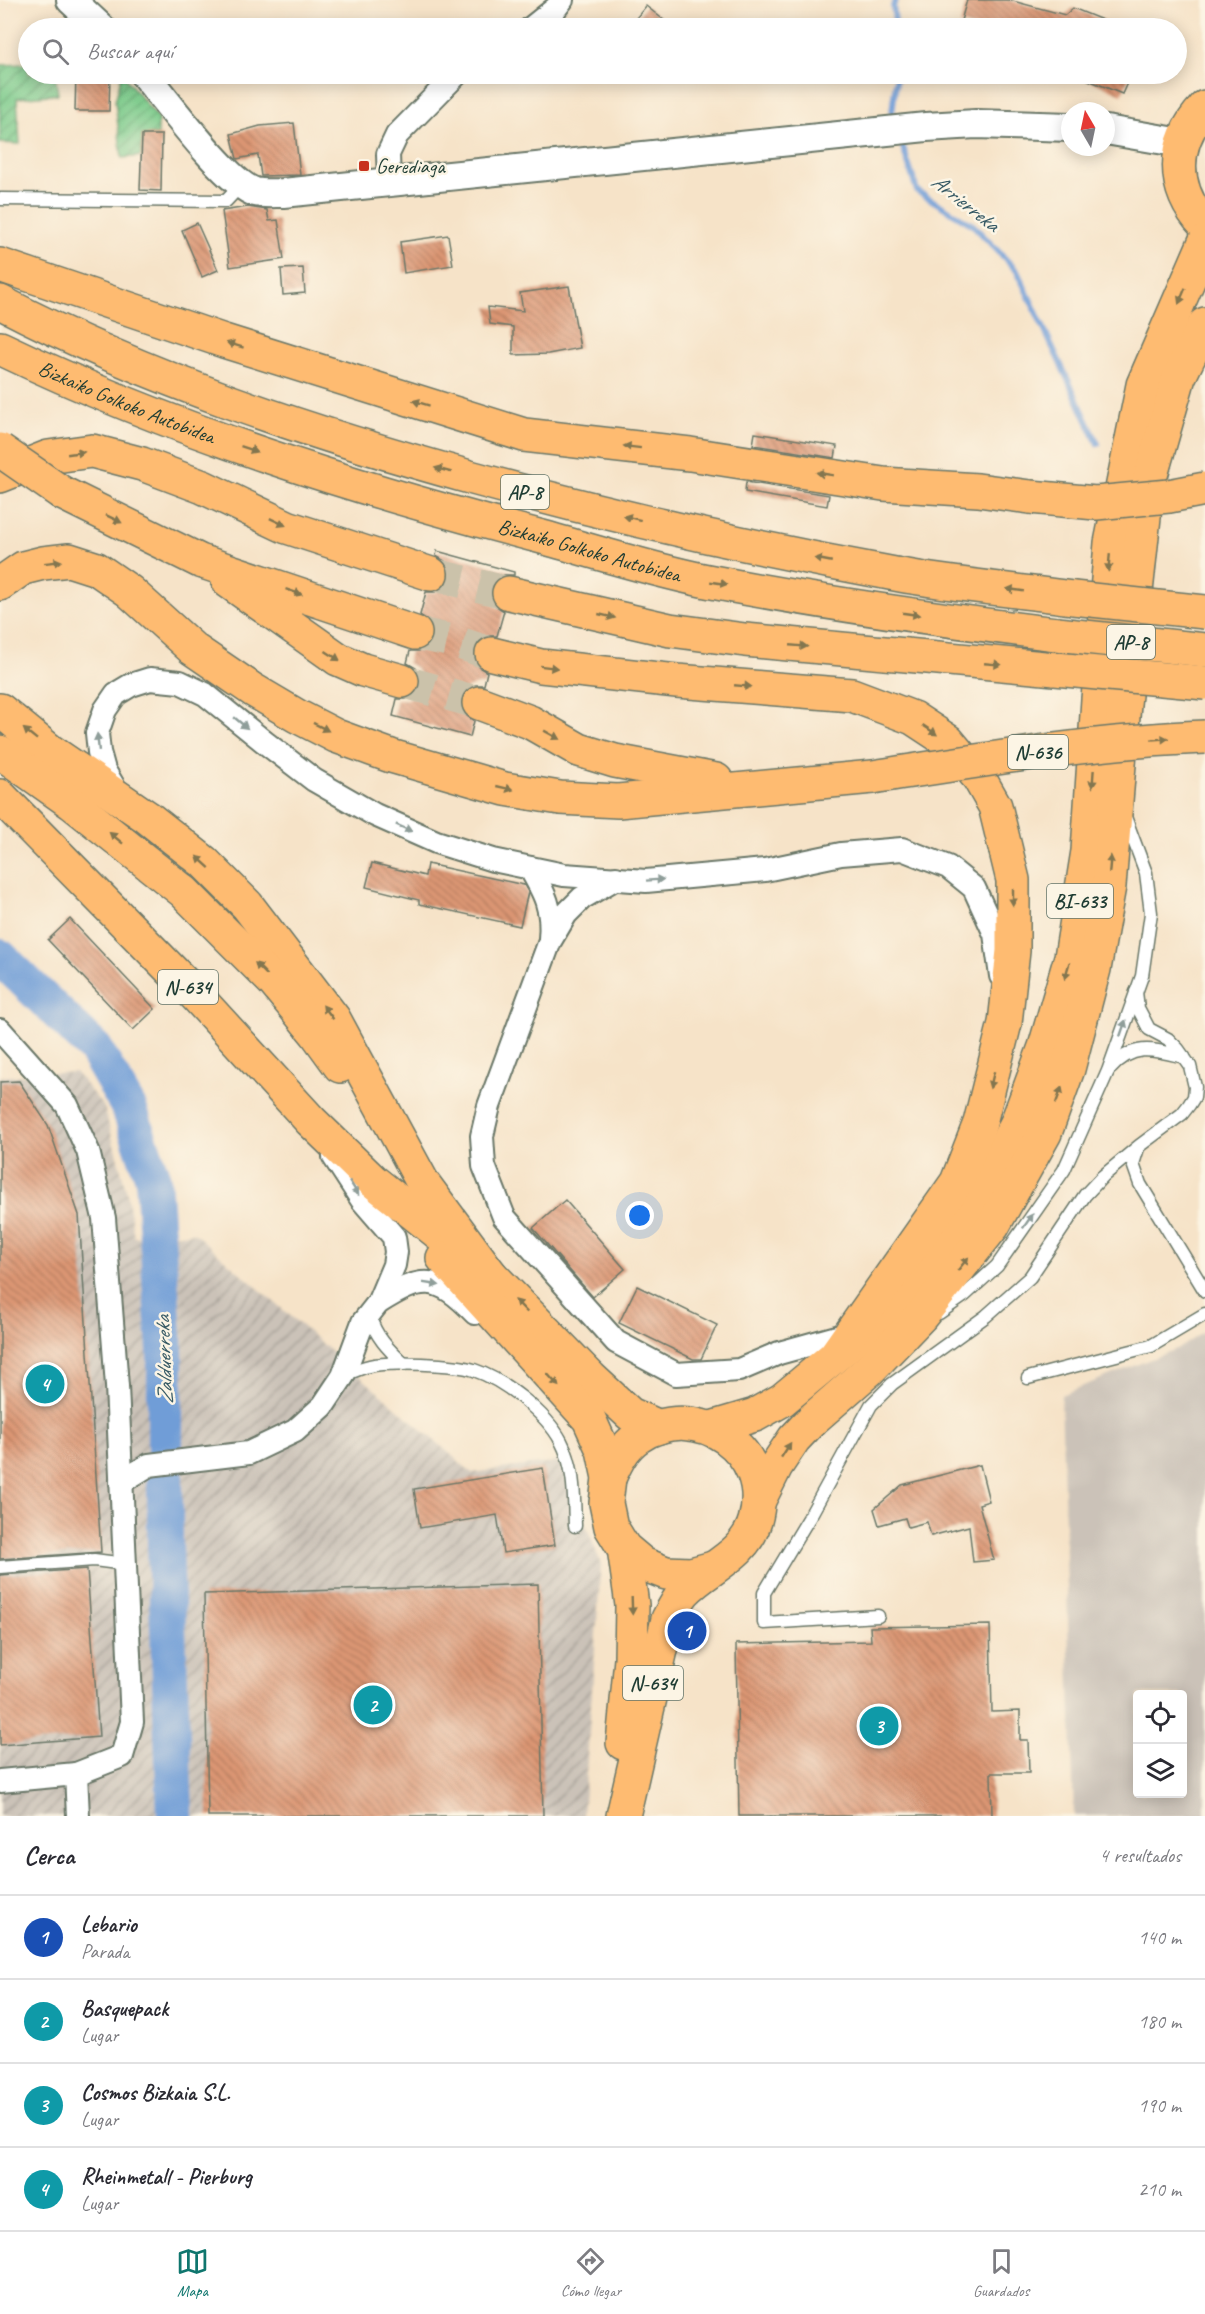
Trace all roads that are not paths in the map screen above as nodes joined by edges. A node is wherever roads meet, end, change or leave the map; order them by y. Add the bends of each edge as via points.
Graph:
1 (71, 0) edge
2 (562, 0) edge
3 (90, 18) edge
4 (544, 18) edge
5 (152, 84) edge
6 (447, 84) edge
7 (1205, 107) edge
8 (1061, 128) edge
9 (1115, 132) edge
10 (1182, 143) junction
11 (389, 182) junction
12 (241, 185) junction
13 (0, 199) edge
14 (1205, 225) edge
15 (1205, 242) edge
16 (0, 265) edge
17 (0, 302) edge
18 (1205, 324) edge
19 (0, 348) edge
20 (0, 450) edge
21 (0, 476) edge
22 (1205, 489) edge
23 (1031, 508) junction
24 (1205, 508) edge
25 (200, 561) junction
26 (431, 574) tunnel mouth
27 (0, 584) edge
28 (509, 593) tunnel mouth
29 (1205, 612) edge
30 (415, 633) tunnel mouth
31 (1205, 650) edge
32 (492, 654) tunnel mouth
33 (402, 681) tunnel mouth
34 (1205, 683) edge
35 (479, 703) tunnel mouth
36 (0, 710) edge
37 (1205, 737) edge
38 (0, 752) edge
39 (789, 784) junction
40 (1117, 787) junction
41 (0, 796) edge
42 (119, 796) junction
43 (530, 868) junction
44 (616, 878) junction
45 (550, 941) junction
46 (1136, 992) junction
47 (1005, 1023) junction
48 (0, 1030) edge
49 (1184, 1057) junction
50 (1108, 1071) junction
51 (311, 1121) junction
52 (1139, 1146) junction
53 (374, 1181) junction
54 (423, 1183) junction
55 (490, 1275) junction
56 (1205, 1291) edge
57 (374, 1309) junction
58 (1205, 1314) edge
59 (844, 1344) junction
60 (894, 1345) junction
61 (531, 1356) junction
62 (404, 1365) junction
63 (343, 1376) junction
64 (1028, 1378) dead end
65 (659, 1427) junction
66 (711, 1428) junction
67 (609, 1478) junction
68 (121, 1482) junction
69 (758, 1502) junction
70 (575, 1526) dead end
71 (624, 1548) junction
72 (125, 1564) junction
73 (0, 1567) edge
74 (715, 1567) junction
75 (878, 1616) dead end
76 (76, 1774) junction
77 (0, 1781) edge
78 (78, 1816) edge
79 (622, 1816) edge

1 - 3 street
2 - 4 street
5 - 12 street
6 - 11 street via 397,135 388,154
7 - 10 main road via 1193,120
8 - 11 street via 976,124 926,127
9 - 10 street
10 - 14 main road via 1179,167 1183,191 1193,213
11 - 12 street via 283,193 255,192
12 - 13 lane via 226,201
15 -> 59 main road, BI-633 via 1143,385 1111,543 1088,851 1071,957 1045,1047 1017,1123 970,1213 890,1311
23 -> 16 main road via 978,490 883,484 690,454 524,435 224,341
29 -> 17 main road, Bizkaiko Golkoko Autobidea / AP-8, bridge via 897,575 724,540 532,494 366,448 251,410 54,330
18 - 40 main road, BI-633 via 1179,377 1147,489
19 -> 31 main road, Bizkaiko Golkoko Autobidea / AP-8, bridge via 178,425 326,475 705,581 1057,634
20 -> 25 main road, bridge via 62,493
21 -> 26 main road via 48,457 92,451 142,464 287,527
22 - 23 main road, bridge via 1169,496
23 - 24 main road via 1165,514
25 -> 30 main road
25 -> 33 main road via 338,659
27 -> 39 main road via 23,568 43,563 69,560 97,569 129,591 193,649 297,716 391,756 505,789 560,798 618,801
28 -> 34 main road, bridge via 670,630 746,640
32 -> 47 main road via 541,666 852,695 913,718 948,741 979,778 995,806 1013,880 1013,951
35 -> 39 main road via 530,722 579,750 615,761 732,783
42 -> 36 main road via 49,750
39 -> 37 main road, N-636, bridge via 873,777 1068,747
54 -> 38 main road via 316,1033 274,982 184,892 72,803
40 - 46 lane via 1146,873 1151,913
60 -> 40 main road, BI-633 via 993,1226 1045,1133 1068,1069 1094,969 1109,886
41 - 51 main road, N-634 via 188,987
42 -> 43 street via 99,752 97,733 105,710 116,694 131,685 150,680 180,682 205,694 314,780 375,815 436,842
54 -> 42 main road via 334,1019 247,905 204,862
43 - 44 street
43 - 45 street via 550,910
44 - 45 street via 582,898 566,914
44 -> 47 street via 646,880 765,870 841,854 902,849 948,867 974,888 995,934
45 - 59 street via 489,1106 482,1136 484,1166 504,1217 616,1342 676,1374 739,1370 779,1353
46 - 49 lane via 1138,1008 1149,1029 1168,1039
50 -> 46 lane
47 -> 59 main road via 980,1123 957,1182
48 - 68 street via 67,1105 88,1151 104,1218
49 - 50 lane via 1149,1049 1137,1051 1120,1058
49 - 52 lane via 1194,1076 1194,1097 1182,1114
60 -> 50 lane via 965,1295 997,1266 1064,1170
51 - 53 main road, N-634
51 -> 57 street via 362,1200 394,1237 394,1264
52 - 56 lane via 1134,1156 1135,1173
52 - 75 lane via 1085,1195 1030,1277 986,1316 892,1384 871,1405 764,1593 764,1623
53 - 55 main road, N-634
53 - 61 main road, N-634
54 - 55 main road
65 -> 55 main road, N-634 via 630,1414
57 -> 61 street via 405,1286 424,1282 442,1286 499,1336
57 - 62 lane via 374,1332
57 - 63 street via 363,1323
58 - 64 lane via 1151,1346
59 - 66 main road, BI-633 via 782,1400 755,1415
69 -> 60 main road, BI-633 via 794,1439
61 -> 67 main road, N-634 via 589,1419 603,1450
62 - 63 lane via 368,1366
62 - 70 lane via 472,1369 499,1381 530,1406 549,1424 571,1464
63 - 68 street via 323,1406 295,1431 249,1453 149,1465
65 - 66 main road, N-634 via 685,1423
65 - 67 main road, N-634 via 637,1438 620,1456
66 - 69 main road, N-634 via 746,1457 756,1479
67 - 71 main road, N-634 via 606,1503 611,1527
68 - 72 street
69 - 74 main road, N-634 via 755,1522 746,1540
71 - 74 main road, N-634 via 643,1564 666,1573 691,1574
71 -> 79 main road, N-634 via 632,1605
72 - 73 lane via 94,1560
72 - 76 street via 132,1722 122,1756
74 - 79 main road, N-634 via 686,1591 668,1618
76 - 77 street
76 - 78 street

